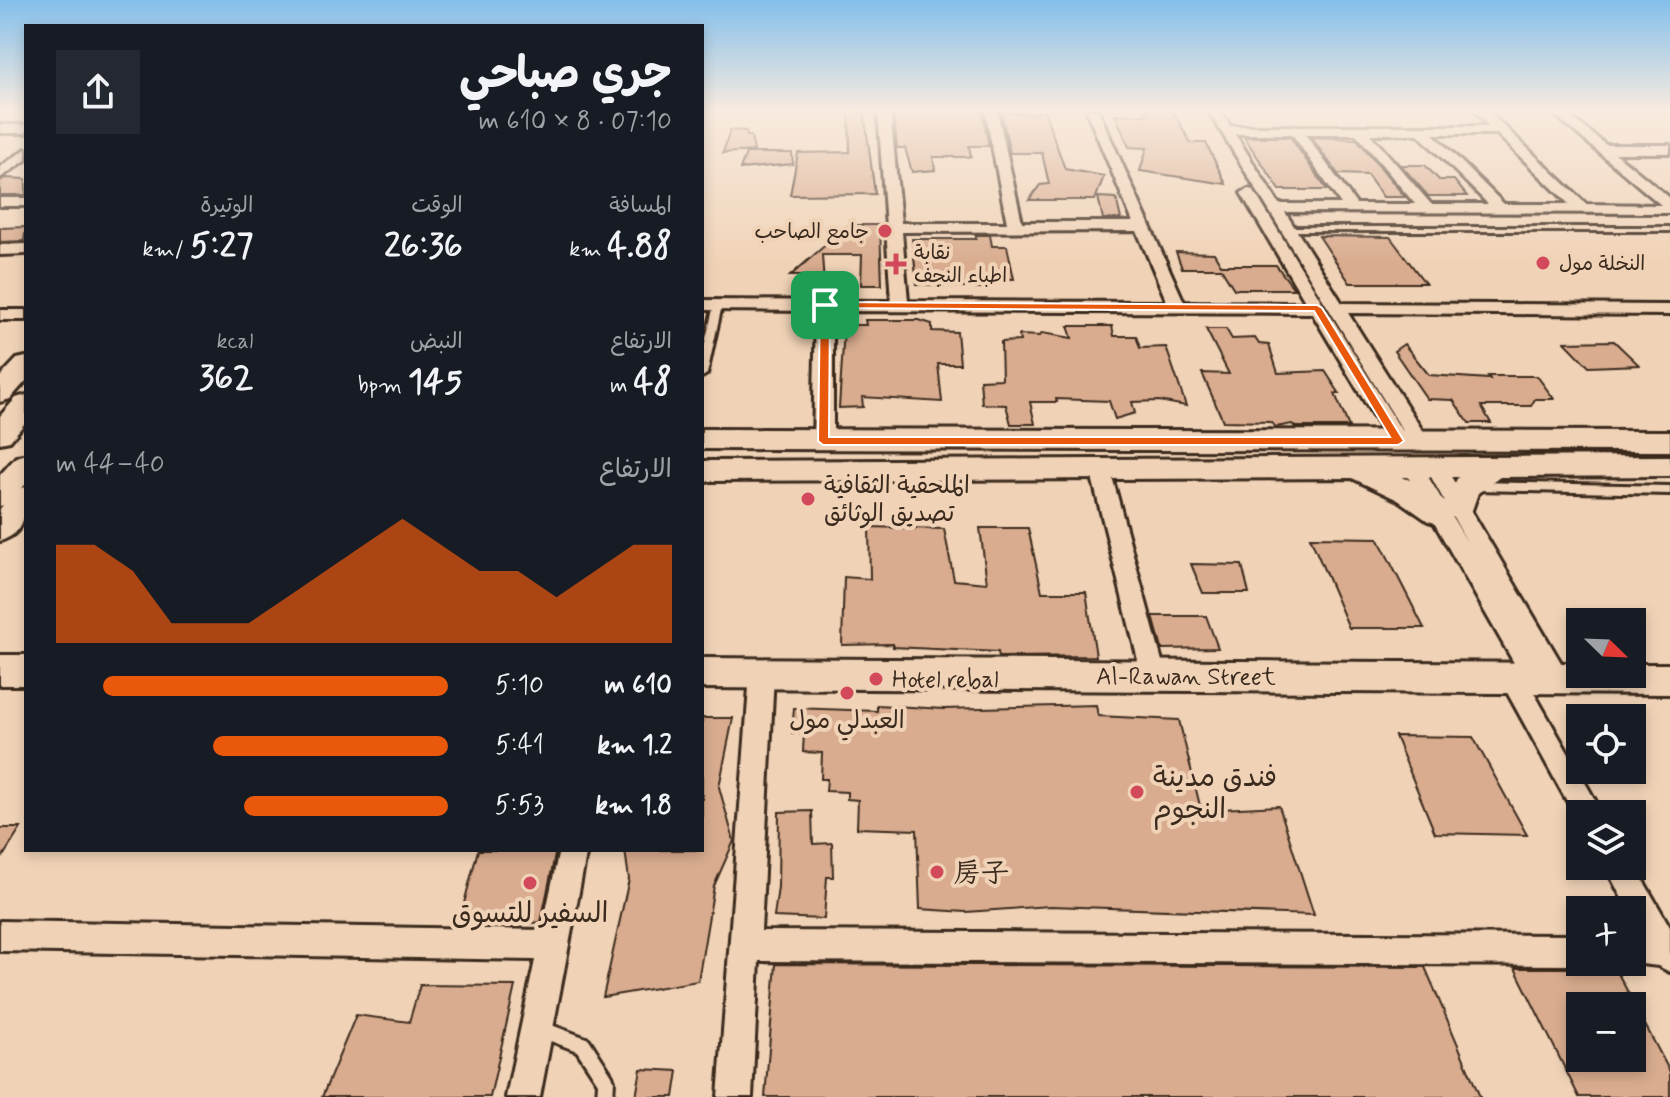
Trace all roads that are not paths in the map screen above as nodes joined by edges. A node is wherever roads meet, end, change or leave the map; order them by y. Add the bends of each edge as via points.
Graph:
1 (16, 161) edge
2 (888, 161) edge
3 (1002, 161) edge
4 (1115, 161) edge
5 (1229, 161) edge
6 (1246, 161) edge
7 (1318, 161) edge
8 (1386, 161) edge
9 (1453, 161) edge
10 (1533, 161) edge
11 (1616, 161) edge
12 (0, 174) edge
13 (0, 202) edge
14 (24, 202) edge
15 (1670, 207) edge
16 (1352, 209) junction
17 (1427, 209) junction
18 (1501, 209) junction
19 (1582, 209) junction
20 (1282, 218) junction
21 (1670, 219) edge
22 (1143, 226) junction
23 (894, 228) junction
24 (1016, 228) junction
25 (1670, 229) edge
26 (24, 249) edge
27 (0, 250) edge
28 (1305, 253) junction
29 (1284, 254) junction
30 (710, 305) edge
31 (825, 305) junction
32 (900, 305) junction
33 (1177, 306) junction
34 (1317, 308) junction
35 (1338, 308) junction
36 (1670, 310) edge
37 (0, 315) edge
38 (24, 315) edge
39 (704, 357) edge
40 (24, 367) edge
41 (0, 393) edge
42 (24, 406) edge
43 (0, 434) edge
44 (704, 439) edge
45 (823, 441) junction
46 (1670, 441) edge
47 (1417, 454) junction
48 (1231, 456) junction
49 (24, 466) edge
50 (1670, 466) edge
51 (1498, 467) junction
52 (1100, 469) junction
53 (1338, 469) junction
54 (704, 471) edge
55 (24, 482) edge
56 (1670, 490) edge
57 (0, 495) edge
58 (24, 500) edge
59 (1455, 502) junction
60 (0, 530) edge
61 (0, 670) edge
62 (24, 670) edge
63 (704, 673) edge
64 (762, 674) junction
65 (1154, 676) junction
66 (1535, 678) junction
67 (1670, 679) edge
68 (1583, 800) edge
69 (573, 852) edge
70 (1627, 880) edge
71 (0, 936) edge
72 (554, 945) junction
73 (745, 946) junction
74 (1566, 950) edge
75 (1646, 951) edge
76 (1669, 953) edge
77 (537, 1027) junction
78 (523, 1097) edge
79 (605, 1097) edge
80 (735, 1097) edge

1 - 12 street
2 - 23 street
3 - 24 street
4 - 22 street
5 - 29 street
6 - 20 street
7 - 16 street
8 - 17 street
9 - 18 street
10 - 19 street
11 - 15 street
13 - 14 street
15 - 19 street
16 - 17 street
16 - 20 street
17 - 18 street
18 - 19 street
20 - 21 street
20 - 25 lane
20 - 28 street
22 - 24 street
22 - 33 street
23 - 24 street
23 - 32 street
26 - 27 street
28 - 29 street
28 - 35 street
29 - 34 street
30 - 31 street
30 - 39 lane
31 - 32 street
31 - 45 street
32 - 33 street
33 - 34 street
34 - 47 street
35 - 36 street
35 - 47 street
37 - 38 street
40 - 41 main road
42 - 43 main road
44 - 45 main road
45 - 48 main road
46 - 47 main road
47 - 48 main road
47 - 51 main road
47 - 53 main road
47 - 59 street
48 - 52 main road
48 - 53 main road
49 - 57 main road
50 - 51 main road
51 - 59 main road via 1484,471
52 - 54 main road
52 - 65 street
53 - 59 main road
55 - 57 main road
56 - 59 lane
58 - 60 main road
59 - 66 street
61 - 62 main road
63 - 64 main road, Al-Rawan Street
64 - 65 main road, Al-Rawan Street
64 - 73 street
65 - 66 main road, Al-Rawan Street
66 - 67 main road, Al-Rawan Street
66 - 68 street
69 - 72 street
70 - 76 street
71 - 72 street
72 - 77 street
73 - 74 street
73 - 80 street
75 - 76 street
77 - 78 street
77 - 79 lane via 583,1045 606,1081

